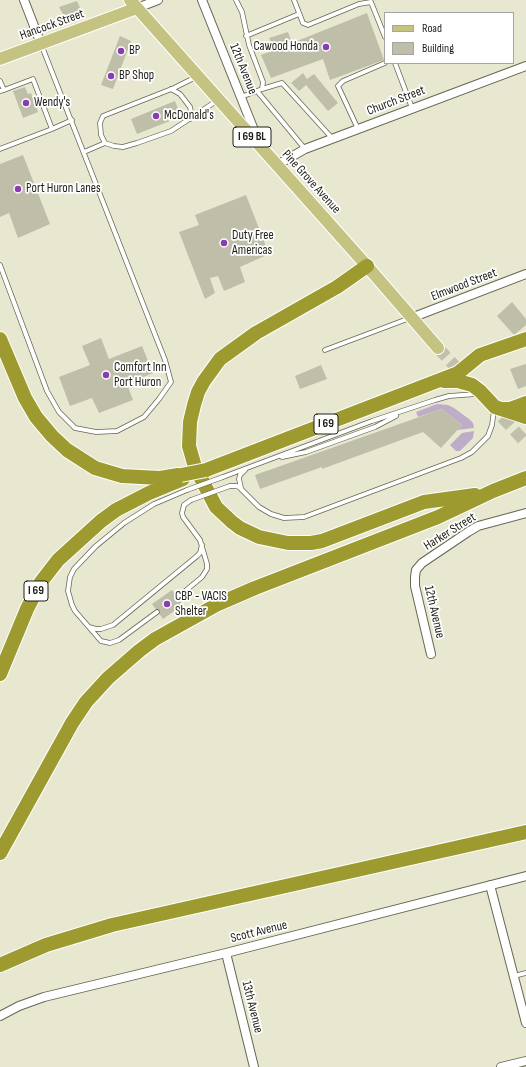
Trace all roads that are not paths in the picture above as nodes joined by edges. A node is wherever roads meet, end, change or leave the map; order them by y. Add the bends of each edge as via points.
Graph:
1 (24, 0) edge
2 (158, 0) edge
3 (202, 0) edge
4 (236, 0) edge
5 (294, 0) edge
6 (134, 4) edge
7 (300, 14) junction
8 (384, 34) edge
9 (246, 36) junction
10 (41, 44) junction
11 (0, 59) edge
12 (384, 63) edge
13 (395, 64) edge
14 (526, 66) edge
15 (198, 76) junction
16 (0, 81) edge
17 (171, 89) junction
18 (262, 89) junction
19 (2, 91) edge
20 (257, 91) junction
21 (241, 97) junction
22 (219, 100) junction
23 (412, 108) junction
24 (190, 119) junction
25 (72, 120) junction
26 (52, 129) junction
27 (358, 129) junction
28 (332, 138) junction
29 (105, 143) junction
30 (261, 146) junction
31 (0, 149) edge
32 (305, 149) junction
33 (84, 152) junction
34 (277, 166) junction
35 (0, 265) edge
36 (367, 266) junction
37 (526, 274) edge
38 (411, 318) junction
39 (0, 339) edge
40 (525, 340) edge
41 (438, 348) tunnel mouth
42 (324, 350) dead end
43 (434, 382) junction
44 (512, 409) edge
45 (247, 468) junction
46 (216, 471) junction
47 (183, 481) junction
48 (520, 481) edge
49 (244, 492) junction
50 (493, 492) junction
51 (526, 513) edge
52 (202, 545) junction
53 (415, 574) joint
54 (178, 596) dead end
55 (157, 612) dead end
56 (89, 627) junction
57 (431, 654) dead end
58 (0, 674) edge
59 (526, 832) edge
60 (0, 853) edge
61 (526, 876) edge
62 (490, 885) junction
63 (226, 953) junction
64 (0, 965) edge
65 (526, 973) edge
66 (514, 976) junction
67 (0, 1016) edge
68 (526, 1023) edge
69 (526, 1061) edge
70 (254, 1067) edge
71 (500, 1067) edge

1 - 10 street
2 - 6 street, Hancock Street
3 - 21 street, 12th Avenue
4 - 9 lane via 242,12
5 - 7 lane
6 - 10 main road, Hancock Street
6 - 15 main road, Pine Grove Avenue / I 69 BL
7 - 8 lane via 303,23 308,25 359,4 371,2
7 - 9 lane
9 - 18 lane via 263,82
10 - 11 main road, Hancock Street
10 - 25 lane
12 - 27 lane via 343,81 338,86
13 - 23 lane
14 - 23 street, Church Street
15 - 17 lane
15 - 22 main road, Pine Grove Avenue / I 69 BL
16 - 19 lane
17 - 24 lane via 180,94 190,106
17 - 29 lane via 103,116 100,123
18 - 20 lane
18 - 28 lane via 282,83
19 - 26 lane via 34,79
20 - 21 lane
20 - 32 lane
21 - 30 street, 12th Avenue
22 - 24 lane
22 - 30 main road, Pine Grove Avenue / I 69 BL
23 - 27 street, Church Street
24 - 29 lane via 171,131 137,143 122,147
25 - 26 lane
25 - 33 lane
26 - 31 lane
27 - 28 street, Church Street
28 - 32 street, Church Street
29 - 33 lane
30 - 34 main road, Pine Grove Avenue / I 69 BL
32 - 34 street, Church Street
33 - 35 lane via 165,360 170,382 144,417 117,431 96,432 75,428 59,412 47,391
34 - 36 main road, Pine Grove Avenue / I 69 BL
36 - 38 main road, Pine Grove Avenue / I 69 BL
36 - 50 highway via 337,287 234,348 220,359 204,381 198,392 190,422 189,446 195,467 216,507 240,528 259,537 300,544 333,538 424,502
37 - 38 street, Elmwood Street
38 - 41 main road, Pine Grove Avenue / I 69 BL
38 - 42 lane
39 - 47 highway via 36,416 67,450 95,468 118,475
40 - 43 highway, I 69 via 480,354 463,371
43 - 44 highway, I 69 via 465,382
43 - 46 highway, I 69
44 - 45 lane via 474,394 449,396 405,411 375,427 306,452
44 - 49 lane via 494,413 488,436 472,452 461,458 304,517 284,518 271,514 259,507
45 - 46 lane
45 - 49 lane via 239,479
46 - 47 highway, I 69, bridge
46 - 47 lane, bridge
47 - 56 lane via 124,523 96,546 74,569 68,591 70,599 75,611
47 - 58 highway, I 69 via 149,493 116,510 58,560 42,582 20,625
48 - 50 highway
49 - 52 lane, bridge via 236,486 230,486 187,502 183,508 183,517
50 - 60 highway via 438,517 218,604 155,639 108,678 86,702
51 - 53 street, Harker Street via 487,523 468,532 422,564
52 - 54 lane via 207,564 205,573
52 - 56 lane via 197,556 113,625 96,630
53 - 57 street, 12th Avenue via 415,586
55 - 56 lane via 115,642 101,641
59 - 64 highway via 112,925 46,945
61 - 62 street, Scott Avenue
62 - 63 street, Scott Avenue
62 - 66 street
63 - 67 street, Scott Avenue via 44,997
63 - 70 street, 13th Avenue
65 - 66 lane
66 - 68 street
69 - 71 street

